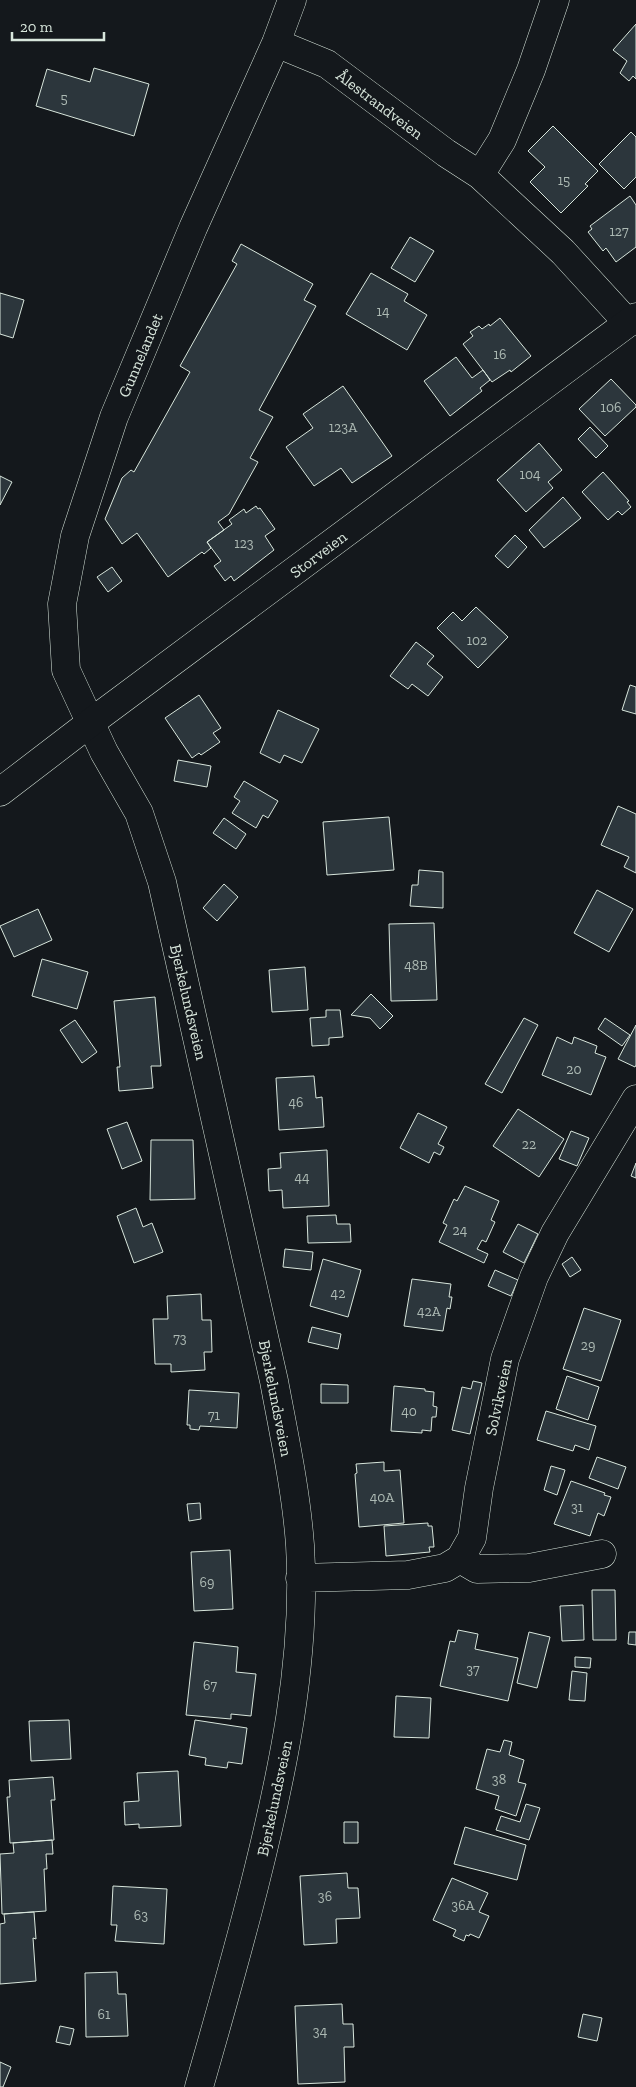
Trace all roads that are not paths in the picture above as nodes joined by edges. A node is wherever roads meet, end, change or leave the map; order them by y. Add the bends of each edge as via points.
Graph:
1 (292, 0) edge
2 (555, 0) edge
3 (276, 43) junction
4 (480, 175) junction
5 (632, 320) edge
6 (90, 724) junction
7 (0, 792) edge
8 (636, 1099) edge
9 (602, 1554) dead end
10 (460, 1559) junction
11 (300, 1578) junction
12 (199, 2087) edge

1 - 3 street, Gunnelandet
2 - 4 street via 502,140
3 - 4 street, Ålestrandveien via 327,64
3 - 6 street, Gunnelandet via 193,228 114,418 76,536 62,604 66,670
4 - 5 street, Ålestrandveien
5 - 6 street, Storveien
6 - 7 street, Storveien
6 - 11 street, Bjerkelundsveien via 139,813 162,882 274,1381 300,1544
8 - 10 street, Solvikveien via 560,1225 534,1277 505,1358 472,1538
9 - 10 street via 529,1568 477,1569
10 - 11 street via 445,1568 408,1575
11 - 12 street, Bjerkelundsveien via 298,1663 272,1816

